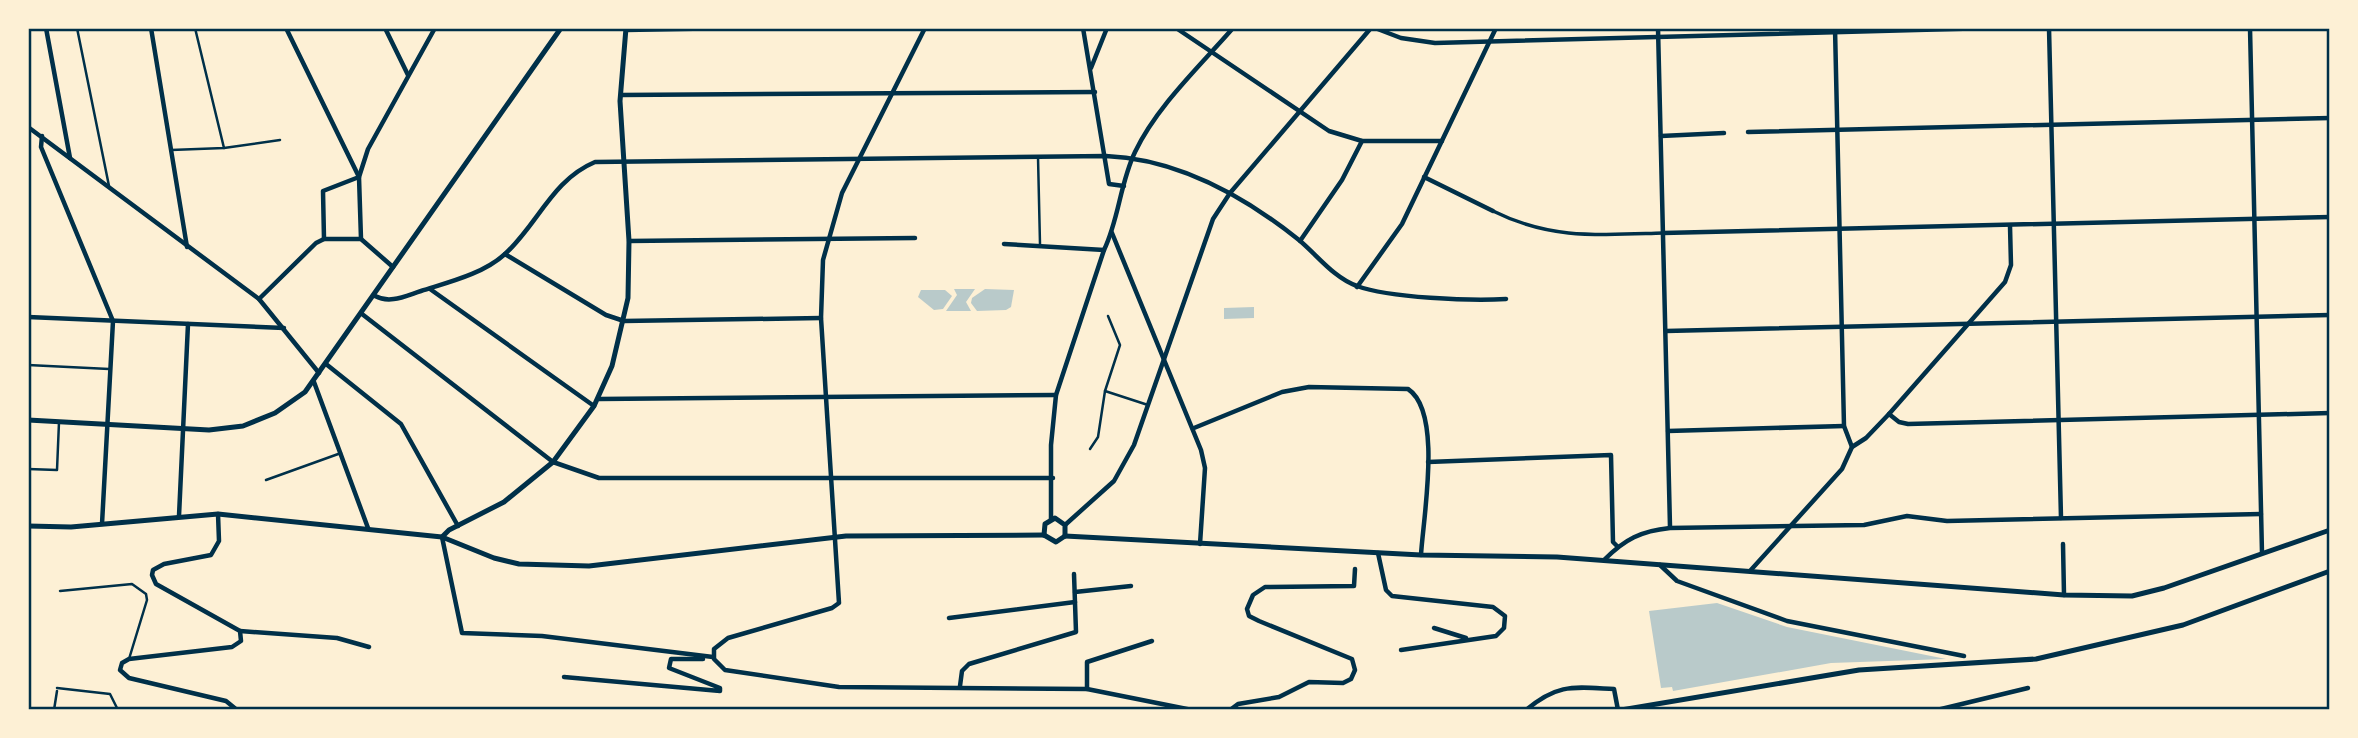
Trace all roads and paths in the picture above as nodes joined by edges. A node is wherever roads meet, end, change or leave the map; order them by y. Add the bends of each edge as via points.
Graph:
1 (46, 28) edge
2 (77, 28) edge
3 (150, 28) edge
4 (195, 28) edge
5 (286, 28) edge
6 (386, 28) edge
7 (435, 28) edge
8 (561, 28) edge
9 (734, 28) edge
10 (925, 28) edge
11 (1083, 28) edge
12 (1107, 28) edge
13 (1176, 28) edge
14 (1233, 28) edge
15 (1373, 28) edge
16 (1496, 28) edge
17 (1658, 28) edge
18 (1991, 28) edge
19 (2049, 28) edge
20 (2250, 28) edge
21 (626, 29) edge
22 (1835, 30) edge
23 (1658, 37) junction
24 (1490, 41) junction
25 (1213, 52) junction
26 (1091, 69) junction
27 (409, 76) junction
28 (1095, 92) junction
29 (893, 93) junction
30 (621, 94) junction
31 (1299, 113) junction
32 (2330, 118) edge
33 (2252, 120) junction
34 (2052, 125) junction
35 (28, 127) edge
36 (1837, 130) junction
37 (1748, 132) dead end
38 (1724, 133) dead end
39 (42, 136) junction
40 (1661, 136) junction
41 (280, 140) dead end
42 (1362, 141) junction
43 (1442, 141) junction
44 (224, 148) junction
45 (171, 150) junction
46 (1038, 156) junction
47 (1106, 156) junction
48 (71, 158) junction
49 (859, 158) junction
50 (1133, 158) junction
51 (622, 160) junction
52 (359, 177) junction
53 (1424, 177) junction
54 (1124, 186) junction
55 (110, 189) junction
56 (1230, 193) junction
57 (1493, 211) joint
58 (2330, 217) edge
59 (2254, 219) junction
60 (2054, 225) junction
61 (2010, 226) junction
62 (1841, 229) junction
63 (1112, 233) junction
64 (1663, 233) junction
65 (828, 238) junction
66 (915, 238) dead end
67 (324, 239) junction
68 (360, 239) junction
69 (629, 240) junction
70 (1300, 241) junction
71 (1004, 244) dead end
72 (1040, 247) junction
73 (188, 248) junction
74 (1104, 250) junction
75 (505, 254) junction
76 (393, 267) junction
77 (1357, 286) junction
78 (430, 288) junction
79 (375, 296) junction
80 (259, 299) junction
81 (1506, 299) dead end
82 (362, 314) junction
83 (2330, 315) edge
84 (1108, 316) dead end
85 (28, 317) edge
86 (2256, 317) junction
87 (821, 318) junction
88 (113, 321) junction
89 (624, 321) junction
90 (2056, 322) junction
91 (188, 324) junction
92 (1965, 324) junction
93 (1844, 327) junction
94 (284, 328) junction
95 (1665, 331) junction
96 (1164, 358) junction
97 (326, 364) junction
98 (28, 365) edge
99 (110, 369) junction
100 (319, 373) junction
101 (314, 382) junction
102 (1105, 391) junction
103 (1056, 395) junction
104 (827, 398) junction
105 (599, 399) junction
106 (1149, 406) junction
107 (594, 407) junction
108 (2330, 413) edge
109 (1889, 414) junction
110 (2259, 415) junction
111 (28, 420) edge
112 (2059, 420) junction
113 (59, 422) junction
114 (107, 424) junction
115 (1844, 426) junction
116 (1194, 428) junction
117 (182, 429) junction
118 (1668, 431) junction
119 (1852, 447) junction
120 (1090, 449) dead end
121 (341, 453) junction
122 (1428, 461) junction
123 (553, 462) junction
124 (28, 469) edge
125 (1052, 478) junction
126 (832, 479) junction
127 (265, 480) dead end
128 (218, 514) junction
129 (2261, 514) junction
130 (179, 516) junction
131 (2061, 518) junction
132 (1051, 519) junction
133 (102, 524) junction
134 (1065, 525) junction
135 (1790, 525) junction
136 (28, 526) edge
137 (458, 526) junction
138 (368, 528) junction
139 (1670, 528) junction
140 (2330, 530) edge
141 (1044, 535) junction
142 (1065, 536) junction
143 (442, 537) junction
144 (836, 537) junction
145 (2063, 544) dead end
146 (1200, 545) junction
147 (1618, 546) junction
148 (2262, 552) junction
149 (1378, 553) junction
150 (1421, 555) junction
151 (1604, 560) junction
152 (1660, 565) junction
153 (1355, 569) dead end
154 (1750, 571) junction
155 (2330, 571) edge
156 (1073, 575) dead end
157 (1130, 586) dead end
158 (60, 591) dead end
159 (1075, 592) junction
160 (2064, 595) junction
161 (1075, 602) junction
162 (949, 618) dead end
163 (1434, 628) dead end
164 (240, 631) junction
165 (1470, 640) junction
166 (1152, 641) dead end
167 (369, 647) dead end
168 (1401, 650) dead end
169 (1964, 656) dead end
170 (713, 658) junction
171 (129, 659) junction
172 (564, 677) dead end
173 (960, 686) junction
174 (2028, 688) dead end
175 (1087, 689) junction
176 (54, 710) edge
177 (118, 710) edge
178 (237, 710) edge
179 (1192, 710) edge
180 (1230, 710) edge
181 (1526, 710) edge
182 (1620, 710) edge
183 (1937, 710) edge

1 - 48 street
2 - 55 lane
3 - 45 street
4 - 44 lane
5 - 52 street
6 - 27 street
7 - 27 street
8 - 76 street
9 - 21 street
10 - 29 street
11 - 26 street
12 - 26 street
13 - 25 street
14 - 25 street
15 - 24 street via 1418,41
15 - 31 street
16 - 24 street
17 - 23 street
18 - 22 street
19 - 34 street
20 - 33 street
21 - 30 street
22 - 23 street
22 - 36 street
23 - 24 street
23 - 40 street
24 - 43 street
25 - 31 street
25 - 50 street via 1150,125
26 - 28 street
27 - 52 street via 368,149
28 - 29 street
28 - 47 street
29 - 30 street
29 - 49 street
30 - 51 street
31 - 42 street via 1329,131
31 - 56 street
32 - 33 street
33 - 34 street
33 - 59 street
34 - 36 street
34 - 60 street
35 - 39 street
36 - 37 street
36 - 62 street
38 - 40 street
39 - 48 street
39 - 88 street via 41,147
40 - 64 street
41 - 44 lane
42 - 43 street
42 - 70 street via 1342,180
43 - 53 street
44 - 45 lane
45 - 73 street
46 - 47 street
46 - 49 street
46 - 72 lane
47 - 50 street
47 - 54 street via 1109,184
48 - 55 street
49 - 51 street
49 - 65 street
50 - 54 street
50 - 56 street via 1203,179
51 - 69 street
51 - 75 street via 595,162 566,178
52 - 67 street via 323,191
52 - 68 street
53 - 57 street
53 - 77 street via 1402,224
54 - 63 street
55 - 73 street
56 - 70 street
56 - 96 street via 1201,245
57 - 64 street via 1555,233
58 - 59 street
59 - 60 street
59 - 86 street
60 - 61 street
60 - 90 street
61 - 62 street
61 - 92 street via 2009,275
62 - 64 street
62 - 93 street
63 - 74 street
63 - 96 street
64 - 95 street
65 - 66 street
65 - 69 street
65 - 87 street
67 - 68 street
67 - 80 street
68 - 76 street
69 - 89 street
70 - 77 street
71 - 72 street
72 - 74 street
73 - 80 street
74 - 103 street
75 - 78 street via 469,275
75 - 89 street via 606,315
76 - 79 street
77 - 81 street via 1404,294
78 - 79 street via 385,301
78 - 107 street
79 - 82 street
80 - 94 street
82 - 97 street
82 - 123 street
83 - 86 street
84 - 102 lane via 1120,345
85 - 88 street
86 - 90 street
86 - 110 street
87 - 89 street
87 - 104 street
88 - 91 street
88 - 99 street
89 - 105 street
90 - 92 street
90 - 112 street
91 - 94 street
91 - 117 street
92 - 93 street
92 - 109 street
93 - 95 street
93 - 115 street
94 - 100 street
95 - 118 street
96 - 106 street
96 - 116 street
97 - 100 street
97 - 137 street via 401,424
98 - 99 lane
99 - 114 street
100 - 101 street
101 - 117 street via 275,413 243,426
101 - 121 street
102 - 106 lane
102 - 120 lane via 1098,437
103 - 104 street
103 - 125 street
104 - 105 street
104 - 126 street
105 - 107 street
106 - 134 street via 1114,481
107 - 123 street
108 - 110 street
109 - 112 street via 1908,424
109 - 119 street
110 - 112 street
110 - 129 street
111 - 113 street
112 - 131 street
113 - 114 street
113 - 124 lane via 57,470
114 - 117 street
114 - 133 street
115 - 118 street
115 - 119 street
116 - 122 street via 1309,387 1408,389 1422,412
116 - 146 street via 1205,468
117 - 130 street
118 - 139 street
119 - 135 street via 1842,469
121 - 127 lane
121 - 138 street
122 - 147 street via 1611,455 1613,542
122 - 150 street
123 - 126 street via 599,478
123 - 137 street via 504,502
125 - 126 street
125 - 132 street
126 - 144 street
128 - 130 street
128 - 138 street
128 - 164 street via 219,541 211,555 164,564 152,575 156,584
129 - 131 street
129 - 148 street
130 - 133 street
131 - 135 street via 1947,522 1907,516 1864,525
132 - 134 street
132 - 141 street
133 - 136 street
134 - 142 street
135 - 139 street
135 - 154 street
137 - 143 street
138 - 143 street
139 - 147 street via 1647,530
140 - 148 street
141 - 142 street via 1056,542
141 - 144 street
142 - 146 street
143 - 144 street via 519,564 589,566
143 - 170 street via 462,634 542,636
144 - 170 street via 839,603 727,638 719,642
145 - 160 street
146 - 149 street
147 - 151 street
148 - 160 street via 2132,596
149 - 150 street
149 - 165 street via 1386,590 1392,596 1502,611 1505,624 1498,635
150 - 151 street
151 - 152 street
152 - 154 street
152 - 169 street via 1677,581 1787,621
153 - 180 street via 1354,586 1265,587 1253,595 1247,609 1249,616 1259,621 1352,660 1356,670 1351,679 1309,682 1279,697 1238,704
154 - 160 street
155 - 182 street via 2183,625 2036,660 1846,672
156 - 159 street
157 - 159 street
158 - 171 lane via 132,584 146,594
159 - 161 street
161 - 162 street
161 - 173 street via 1076,632 969,664 962,671
163 - 165 street
164 - 167 street via 337,638
164 - 171 street via 241,641 232,647
165 - 168 street
166 - 175 street via 1087,662
170 - 172 street via 675,658 668,664 671,671 720,691
170 - 173 street via 724,670 839,687
171 - 178 street via 120,667 125,676 226,701
173 - 175 street
174 - 183 street
175 - 179 street
176 - 177 lane via 57,689 110,694
181 - 182 street via 1544,695 1567,687 1614,690

